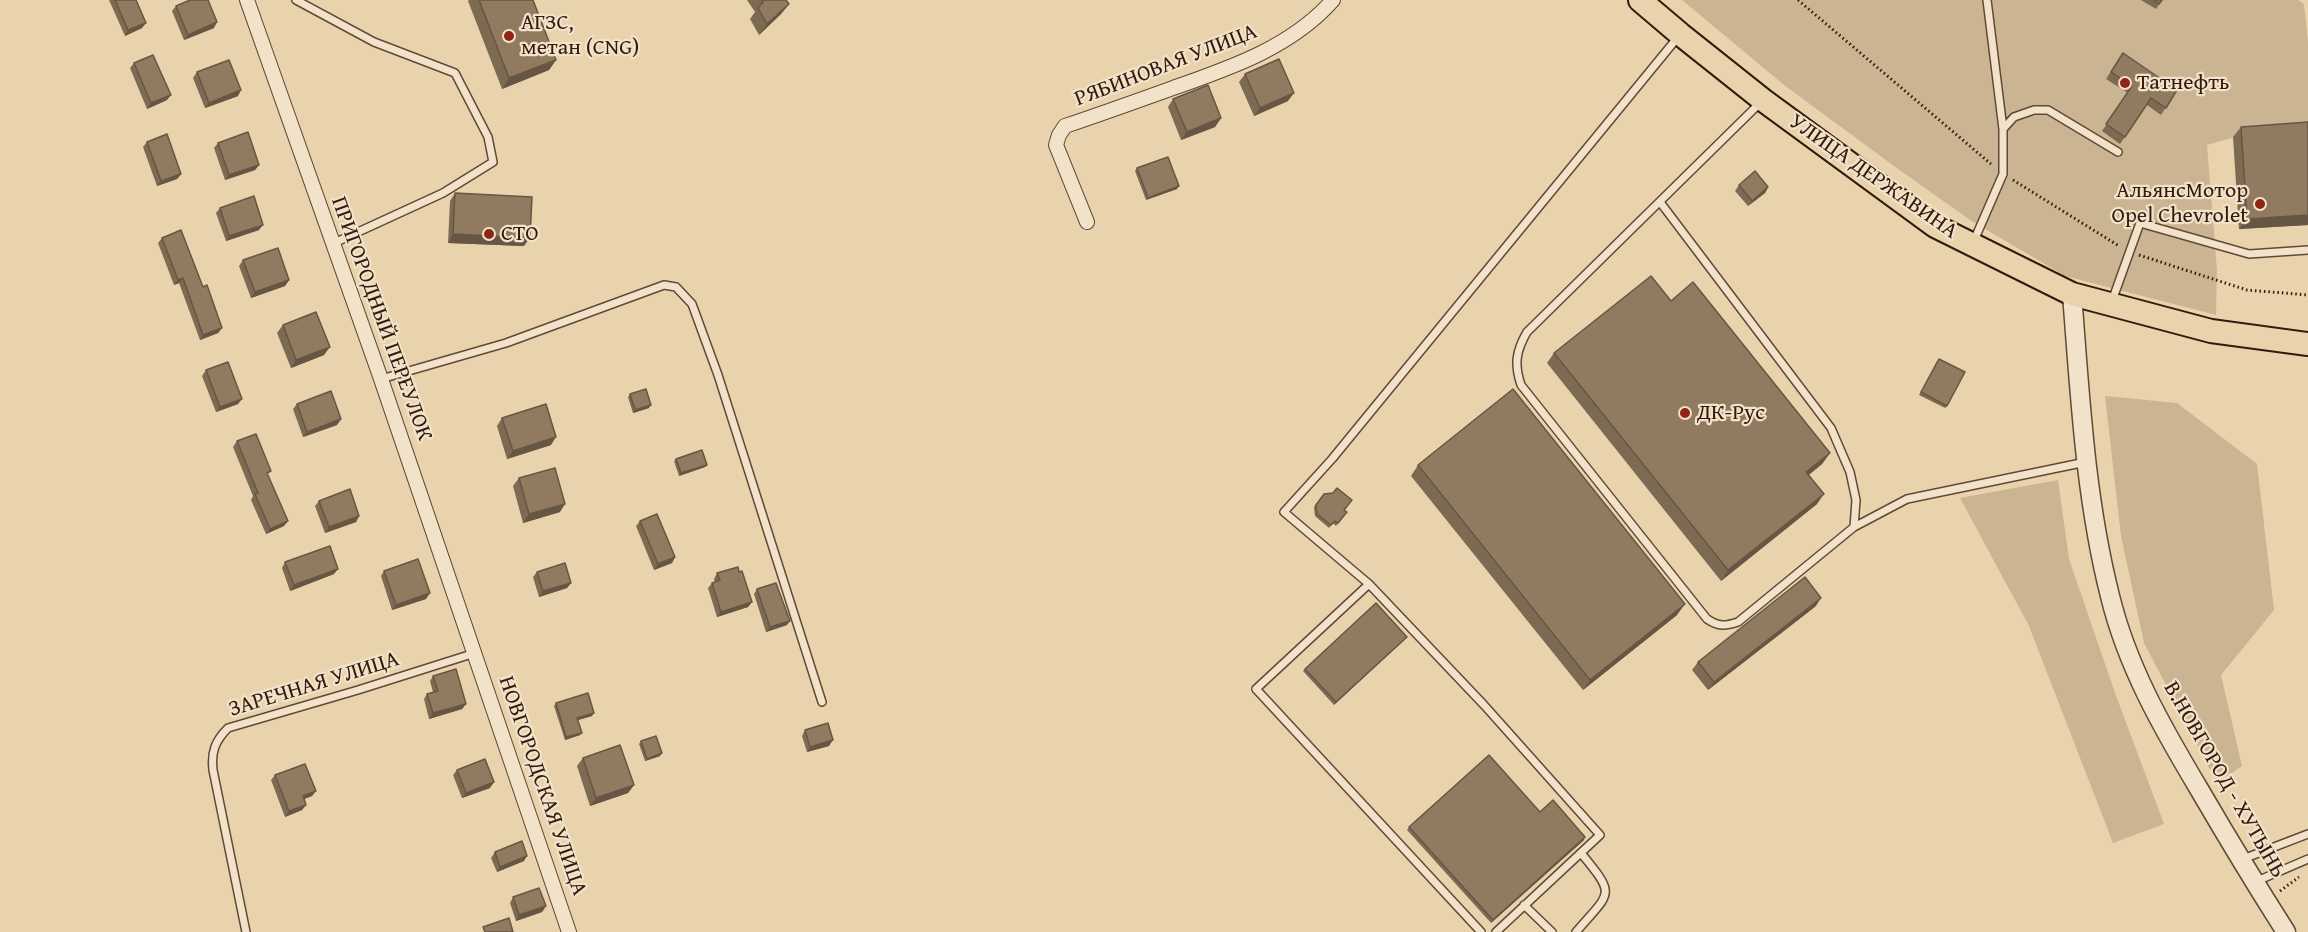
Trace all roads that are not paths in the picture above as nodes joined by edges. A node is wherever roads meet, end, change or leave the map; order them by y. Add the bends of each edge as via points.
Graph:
1 (246, 0) edge
2 (296, 0) edge
3 (1333, 0) edge
4 (1640, 0) edge
5 (1987, 0) edge
6 (1680, 34) junction
7 (1763, 100) junction
8 (2003, 129) junction
9 (2118, 152) dead end
10 (1660, 202) junction
11 (1087, 222) dead end
12 (332, 244) junction
13 (1972, 245) junction
14 (2308, 250) edge
15 (2072, 294) junction
16 (2110, 305) junction
17 (2308, 344) edge
18 (381, 379) junction
19 (2085, 462) junction
20 (1854, 527) junction
21 (1369, 584) junction
22 (475, 653) junction
23 (822, 702) dead end
24 (2308, 834) edge
25 (1581, 853) junction
26 (2308, 859) edge
27 (2241, 860) junction
28 (2254, 882) junction
29 (1524, 905) junction
30 (246, 932) edge
31 (569, 932) edge
32 (1481, 932) edge
33 (1496, 932) edge
34 (1552, 932) edge
35 (1576, 932) edge
36 (2286, 932) edge

1 - 12 street, ПРИГОРОДНЫЙ ПЕРЕУЛОК
2 - 12 lane via 374,42 455,73 488,137 493,162 443,193
3 - 11 street, РЯБИНОВАЯ УЛИЦА via 1278,45 1242,63 1065,126 1056,145
4 - 6 main road, УЛИЦА ДЕРЖАВИНА
5 - 8 lane
6 - 7 main road, УЛИЦА ДЕРЖАВИНА
6 - 21 lane via 1332,459 1284,512
7 - 10 lane
7 - 13 main road, УЛИЦА ДЕРЖАВИНА via 1935,226
8 - 9 lane via 2014,117 2049,110
8 - 13 lane via 2003,174
10 - 20 lane via 1831,428 1850,472 1856,500
10 - 20 lane via 1527,332 1518,348 1515,368 1521,385 1707,620 1717,626 1738,622
12 - 18 street, ПРИГОРОДНЫЙ ПЕРЕУЛОК
13 - 15 main road, УЛИЦА ДЕРЖАВИНА
14 - 16 lane via 2248,254 2140,223
15 - 16 main road, УЛИЦА ДЕРЖАВИНА
15 - 19 street, В.НОВГОРОД - ХУТЫНЬ
16 - 17 main road, УЛИЦА ДЕРЖАВИНА via 2211,331
18 - 22 street, ПРИГОРОДНЫЙ ПЕРЕУЛОК
18 - 23 lane via 506,343 664,285 676,287 692,304 718,375
19 - 20 lane via 1907,499
19 - 27 street, В.НОВГОРОД - ХУТЫНЬ via 2110,597 2130,658 2156,717
21 - 25 lane via 1600,835
21 - 32 lane via 1256,689
22 - 30 lane, ЗАРЕЧНАЯ УЛИЦА via 228,728 219,738 212,755 213,770
22 - 31 street, НОВГОРОДСКАЯ УЛИЦА
24 - 27 lane
25 - 29 lane
25 - 35 lane via 1603,880 1606,890 1604,898
26 - 28 lane
27 - 28 street, В.НОВГОРОД - ХУТЫНЬ
28 - 36 street, В.НОВГОРОД - ХУТЫНЬ
29 - 33 lane
29 - 34 lane

